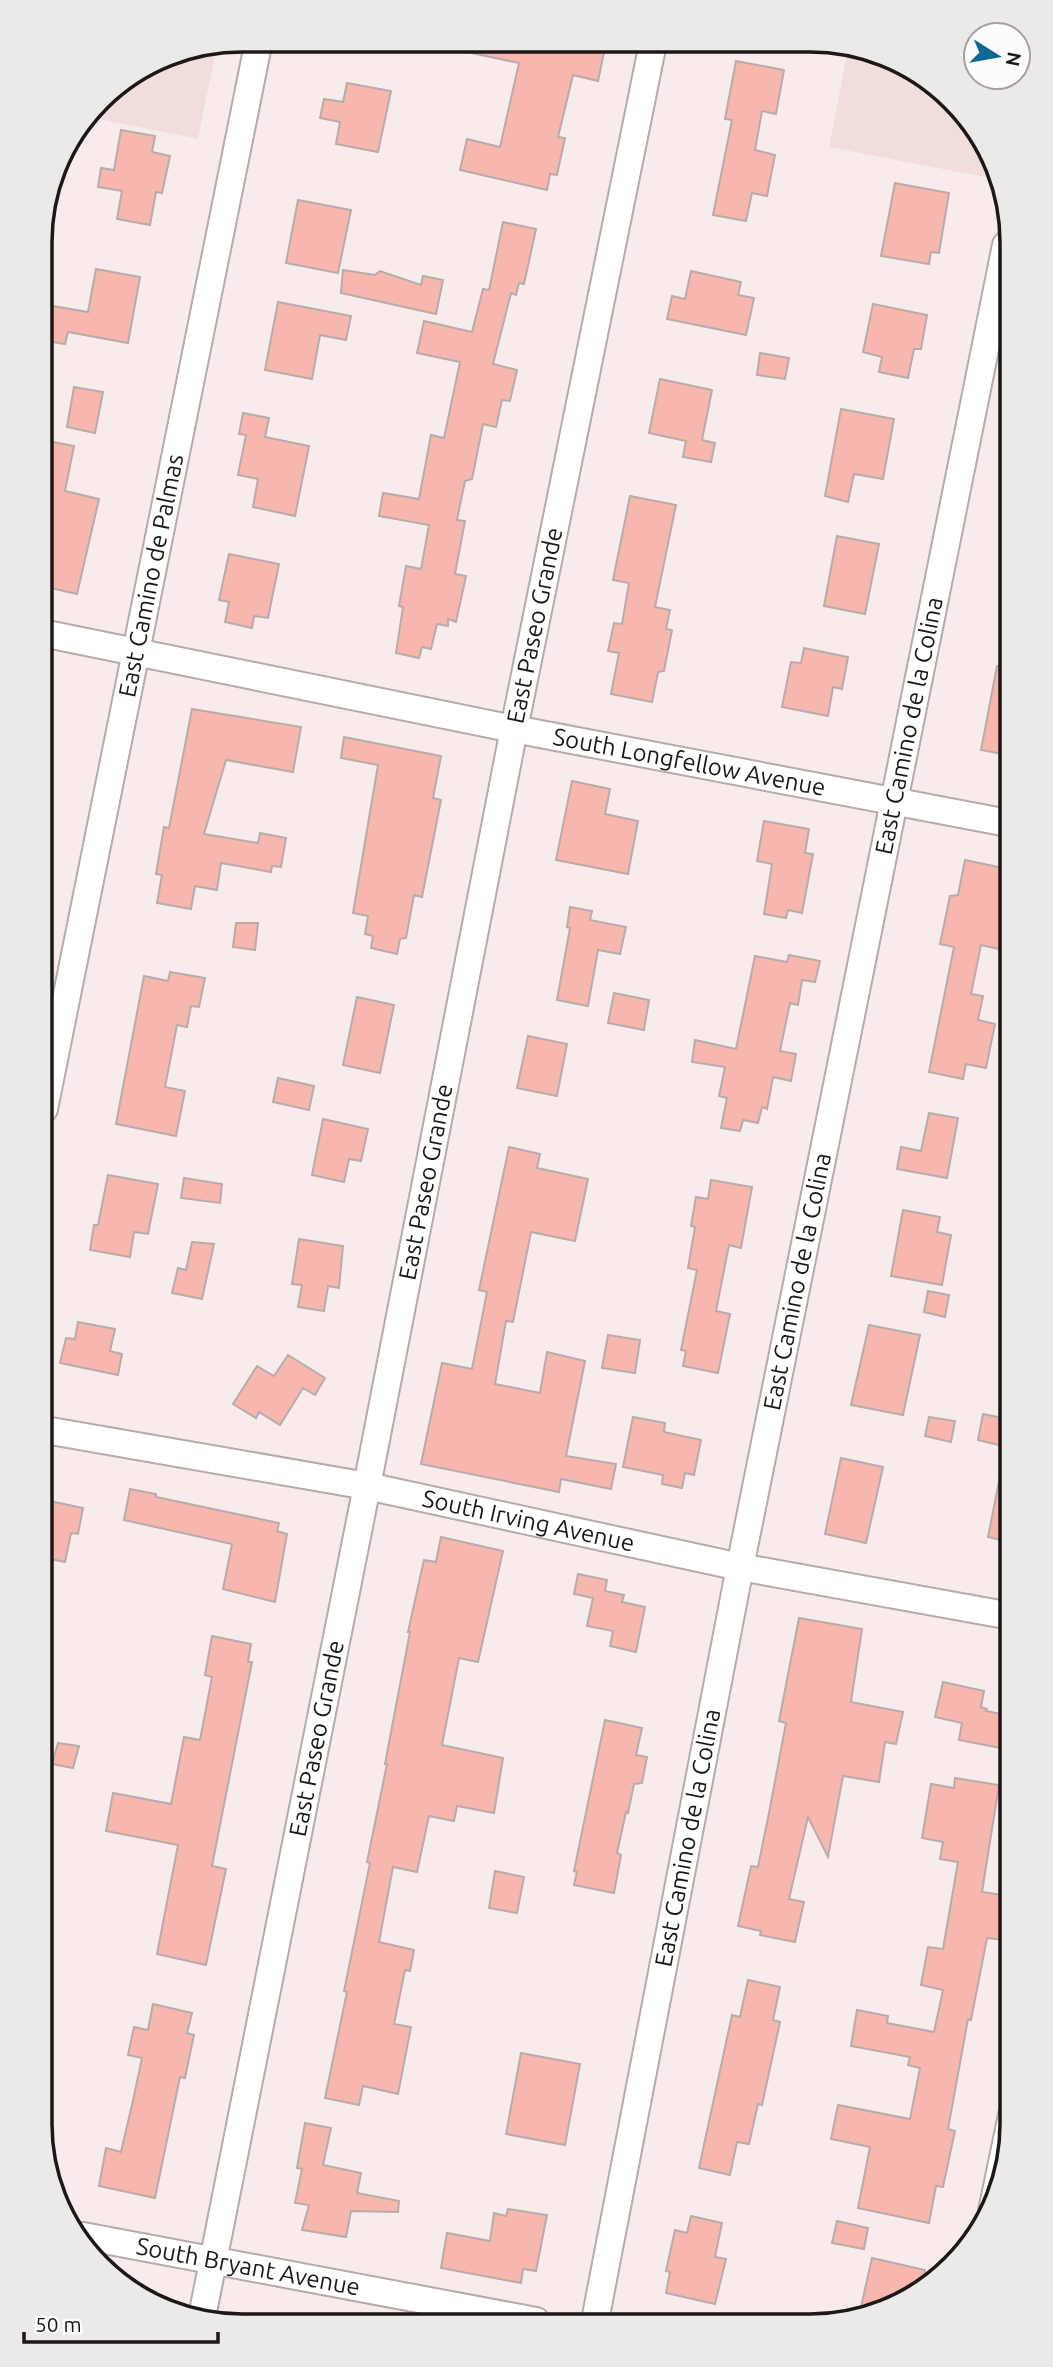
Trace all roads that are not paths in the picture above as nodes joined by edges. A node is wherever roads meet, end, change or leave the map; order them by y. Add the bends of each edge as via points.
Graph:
1 (257, 52) edge
2 (651, 52) edge
3 (1000, 275) edge
4 (53, 635) edge
5 (137, 652) junction
6 (514, 729) junction
7 (893, 802) junction
8 (1000, 822) edge
9 (53, 1065) edge
10 (53, 1431) edge
11 (368, 1486) junction
12 (740, 1567) junction
13 (1000, 1614) edge
14 (90, 2237) edge
15 (213, 2262) junction
16 (203, 2311) edge
17 (498, 2314) edge
18 (596, 2314) edge

1 - 5 street, East Camino de Palmas
2 - 6 street, East Paseo Grande
3 - 7 street, East Camino de la Colina
4 - 5 street, South Longfellow Avenue
5 - 6 street, South Longfellow Avenue
5 - 9 street, East Camino de Palmas
6 - 7 street, South Longfellow Avenue
6 - 11 street, East Paseo Grande
7 - 8 street, South Longfellow Avenue
7 - 12 street, East Camino de la Colina
10 - 11 street, South Irving Avenue
11 - 12 street, South Irving Avenue
11 - 15 street, East Paseo Grande
12 - 13 street, South Irving Avenue
12 - 18 street, East Camino de la Colina
14 - 15 street, South Bryant Avenue
15 - 16 street, East Paseo Grande
15 - 17 street, South Bryant Avenue

